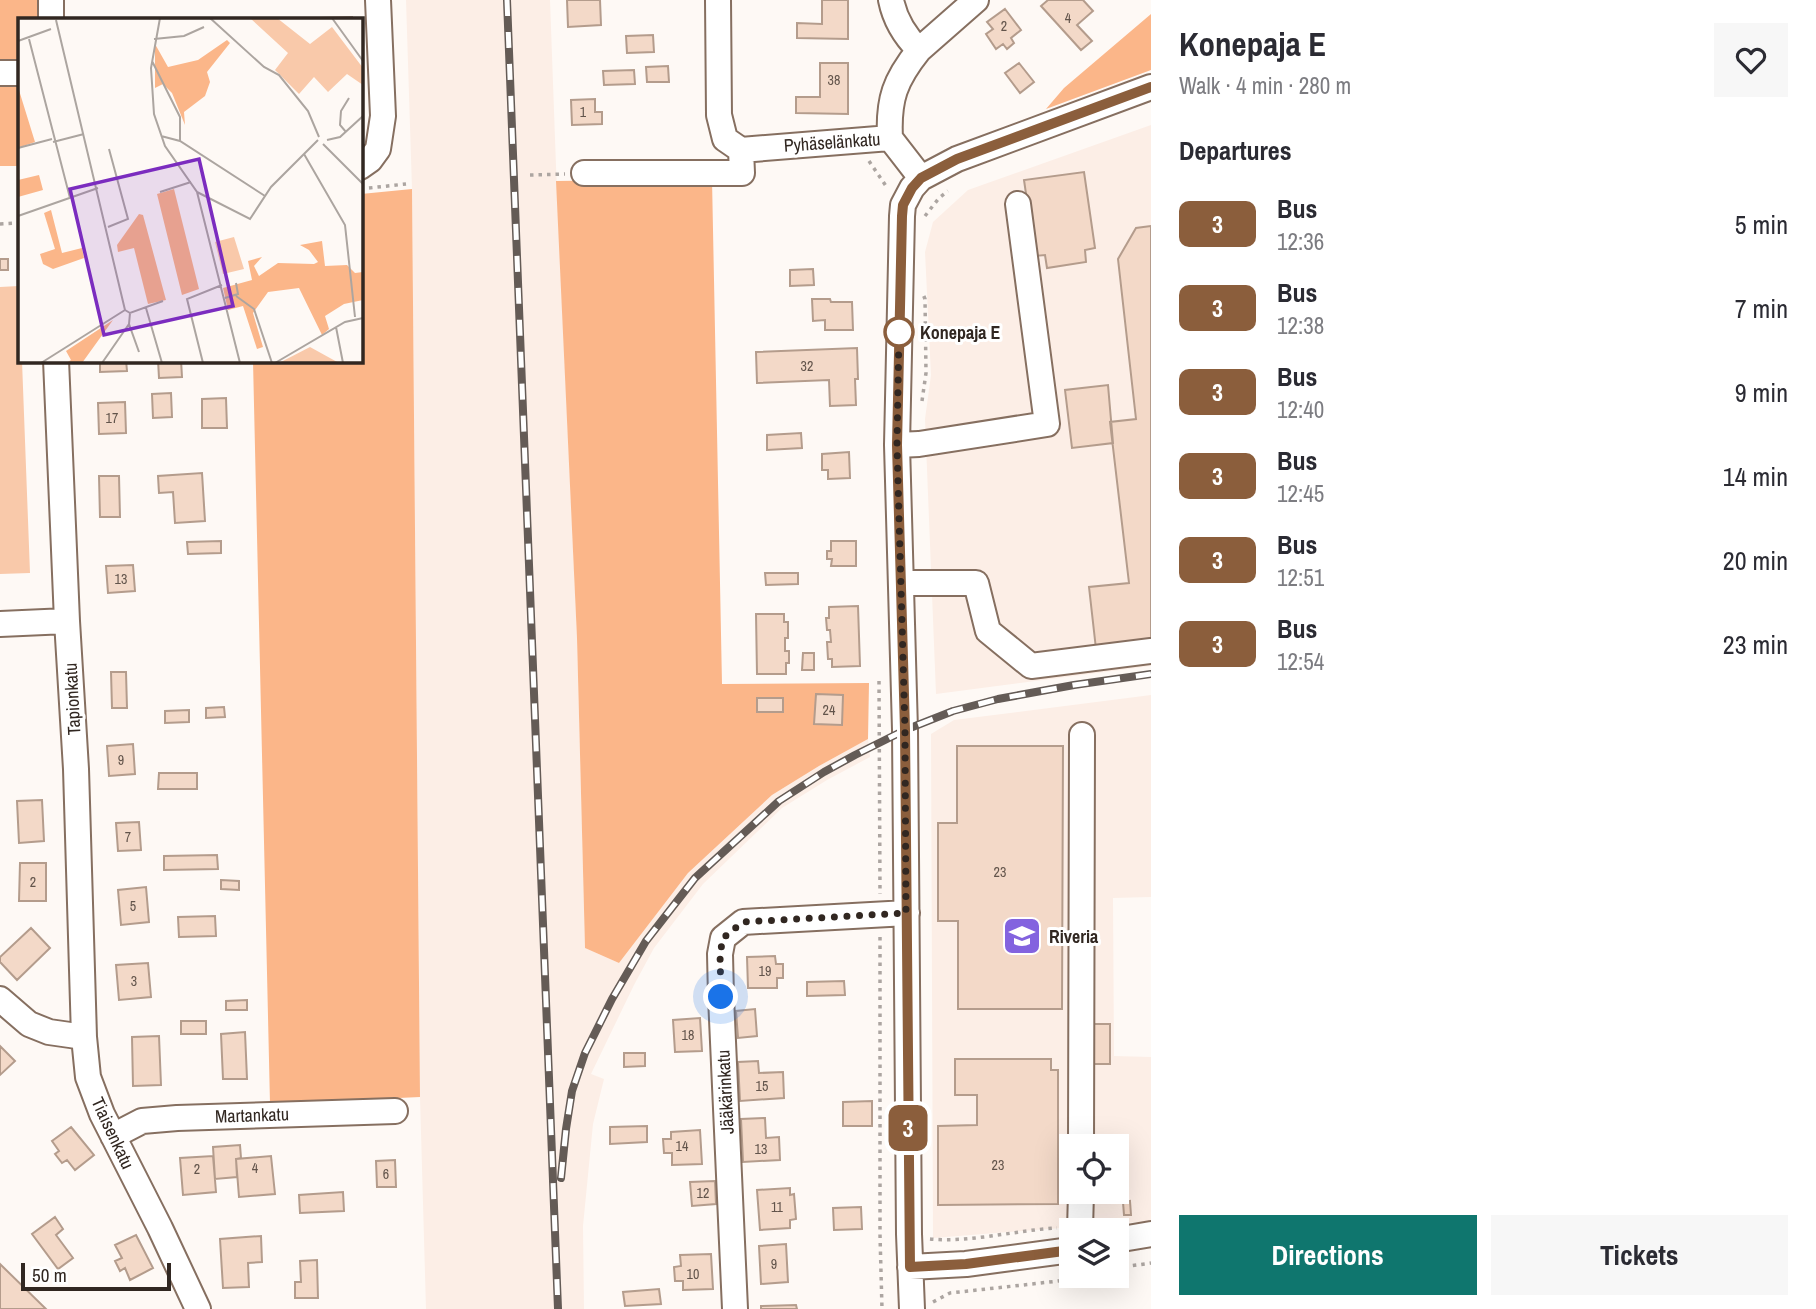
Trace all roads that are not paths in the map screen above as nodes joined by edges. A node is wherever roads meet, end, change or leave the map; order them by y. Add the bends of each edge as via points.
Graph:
1 (51, 0) edge
2 (378, 0) edge
3 (718, 0) edge
4 (891, 0) edge
5 (975, 0) edge
6 (51, 18) edge
7 (919, 50) junction
8 (0, 73) edge
9 (18, 73) edge
10 (1151, 87) edge
11 (890, 138) junction
12 (741, 150) junction
13 (362, 166) edge
14 (584, 173) road end
15 (921, 178) junction
16 (1018, 204) dead end
17 (56, 362) edge
18 (897, 445) junction
19 (901, 583) junction
20 (67, 621) junction
21 (0, 624) edge
22 (1151, 651) edge
23 (1082, 736) dead end
24 (906, 913) junction
25 (0, 999) edge
26 (83, 1037) junction
27 (395, 1111) dead end
28 (1081, 1134) edge
29 (113, 1136) junction
30 (1151, 1234) edge
31 (1129, 1238) edge
32 (1059, 1252) edge
33 (910, 1267) junction
34 (911, 1308) edge
35 (198, 1309) edge
36 (735, 1309) edge

1 - 6 street
2 - 13 street via 383,116 378,149
3 - 12 street via 719,115 725,139
4 - 7 street via 902,30
5 - 7 street
7 - 11 street via 895,88
8 - 9 street
10 - 15 street via 957,159
11 - 12 street, Pyhäselänkatu
11 - 15 street, Pyhäselänkatu
12 - 14 street via 742,173
15 - 18 street via 903,205 902,216
16 - 18 street via 1047,424
17 - 20 street, Tapionkatu
18 - 19 street
19 - 22 street via 976,583 988,631 1031,666
19 - 24 street
20 - 21 street
20 - 26 street, Tapionkatu via 77,782
23 - 28 street
24 - 33 street
24 - 36 street, Jääkärinkatu via 743,922 723,938 721,997
25 - 26 street via 29,1024
26 - 29 street, Tiaisenkatu via 88,1077
27 - 29 street, Martankatu via 142,1121
29 - 35 street, Tiaisenkatu
30 - 31 street
32 - 33 street
33 - 34 street

